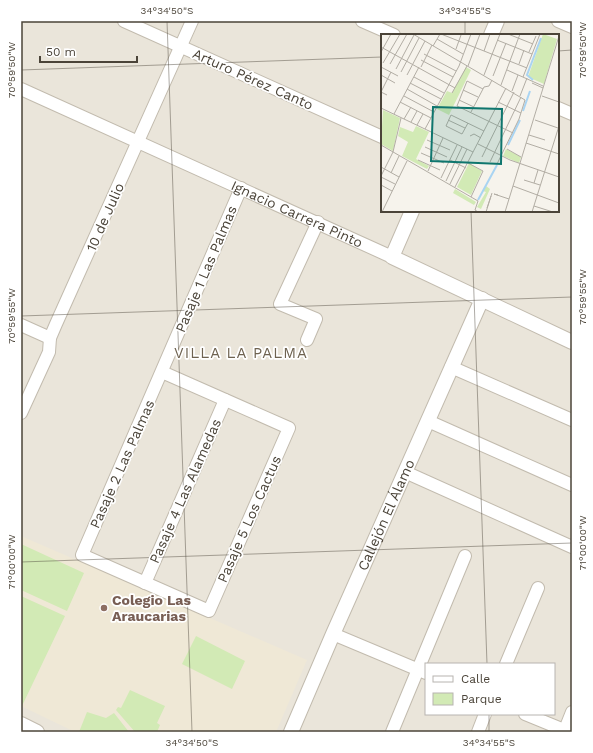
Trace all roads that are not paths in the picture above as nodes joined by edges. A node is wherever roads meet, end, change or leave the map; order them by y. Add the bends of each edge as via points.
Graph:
1 (124, 21) edge
2 (192, 21) edge
3 (362, 21) edge
4 (497, 21) edge
5 (558, 21) edge
6 (572, 28) edge
7 (392, 34) edge
8 (491, 34) edge
9 (180, 46) junction
10 (21, 89) edge
11 (559, 108) edge
12 (572, 114) edge
13 (381, 137) edge
14 (138, 142) junction
15 (241, 188) junction
16 (412, 212) edge
17 (318, 222) junction
18 (392, 257) junction
19 (482, 299) junction
20 (21, 325) edge
21 (50, 338) junction
22 (307, 340) dead end
23 (572, 342) edge
24 (451, 367) junction
25 (162, 372) junction
26 (225, 400) junction
27 (21, 413) edge
28 (572, 420) edge
29 (428, 421) junction
30 (405, 472) junction
31 (572, 485) edge
32 (572, 547) edge
33 (465, 556) dead end
34 (145, 583) junction
35 (538, 588) dead end
36 (333, 634) junction
37 (506, 663) edge
38 (422, 671) edge
39 (572, 712) edge
40 (485, 715) edge
41 (527, 715) edge
42 (21, 724) edge
43 (566, 731) edge
44 (37, 732) edge
45 (292, 732) edge
46 (392, 732) edge
47 (478, 732) edge

1 - 9 street, Arturo Pérez Canto
2 - 9 street, 10 de Julio
3 - 7 street
4 - 8 street
5 - 6 street
9 - 13 street, Arturo Pérez Canto
9 - 14 street, 10 de Julio
10 - 14 street, Ignacio Carrera Pinto
11 - 12 street
14 - 15 street, Ignacio Carrera Pinto
14 - 21 street, 10 de Julio
15 - 17 street, Ignacio Carrera Pinto
15 - 25 street, Pasaje 1 Las Palmas
16 - 18 street
17 - 18 street, Ignacio Carrera Pinto
17 - 22 street via 280,304 316,319
18 - 19 street, Ignacio Carrera Pinto
19 - 23 street, Ignacio Carrera Pinto
19 - 24 street, Callejón El Álamo
20 - 21 street
21 - 27 street, 10 de Julio via 49,352
24 - 28 street
24 - 29 street, Callejón El Álamo
25 - 26 street
25 - 34 street, Pasaje 2 Las Palmas via 82,555
26 - 34 street, Pasaje 4 Las Alamedas
26 - 34 street, Pasaje 5 Los Cactus via 289,428 209,611
29 - 30 street, Callejón El Álamo
29 - 31 street
30 - 32 street
30 - 36 street, Callejón El Álamo
33 - 38 street
35 - 37 street
36 - 38 street
36 - 45 street, Callejón El Álamo
38 - 46 street
39 - 43 street
40 - 47 street
41 - 43 street
42 - 44 street

